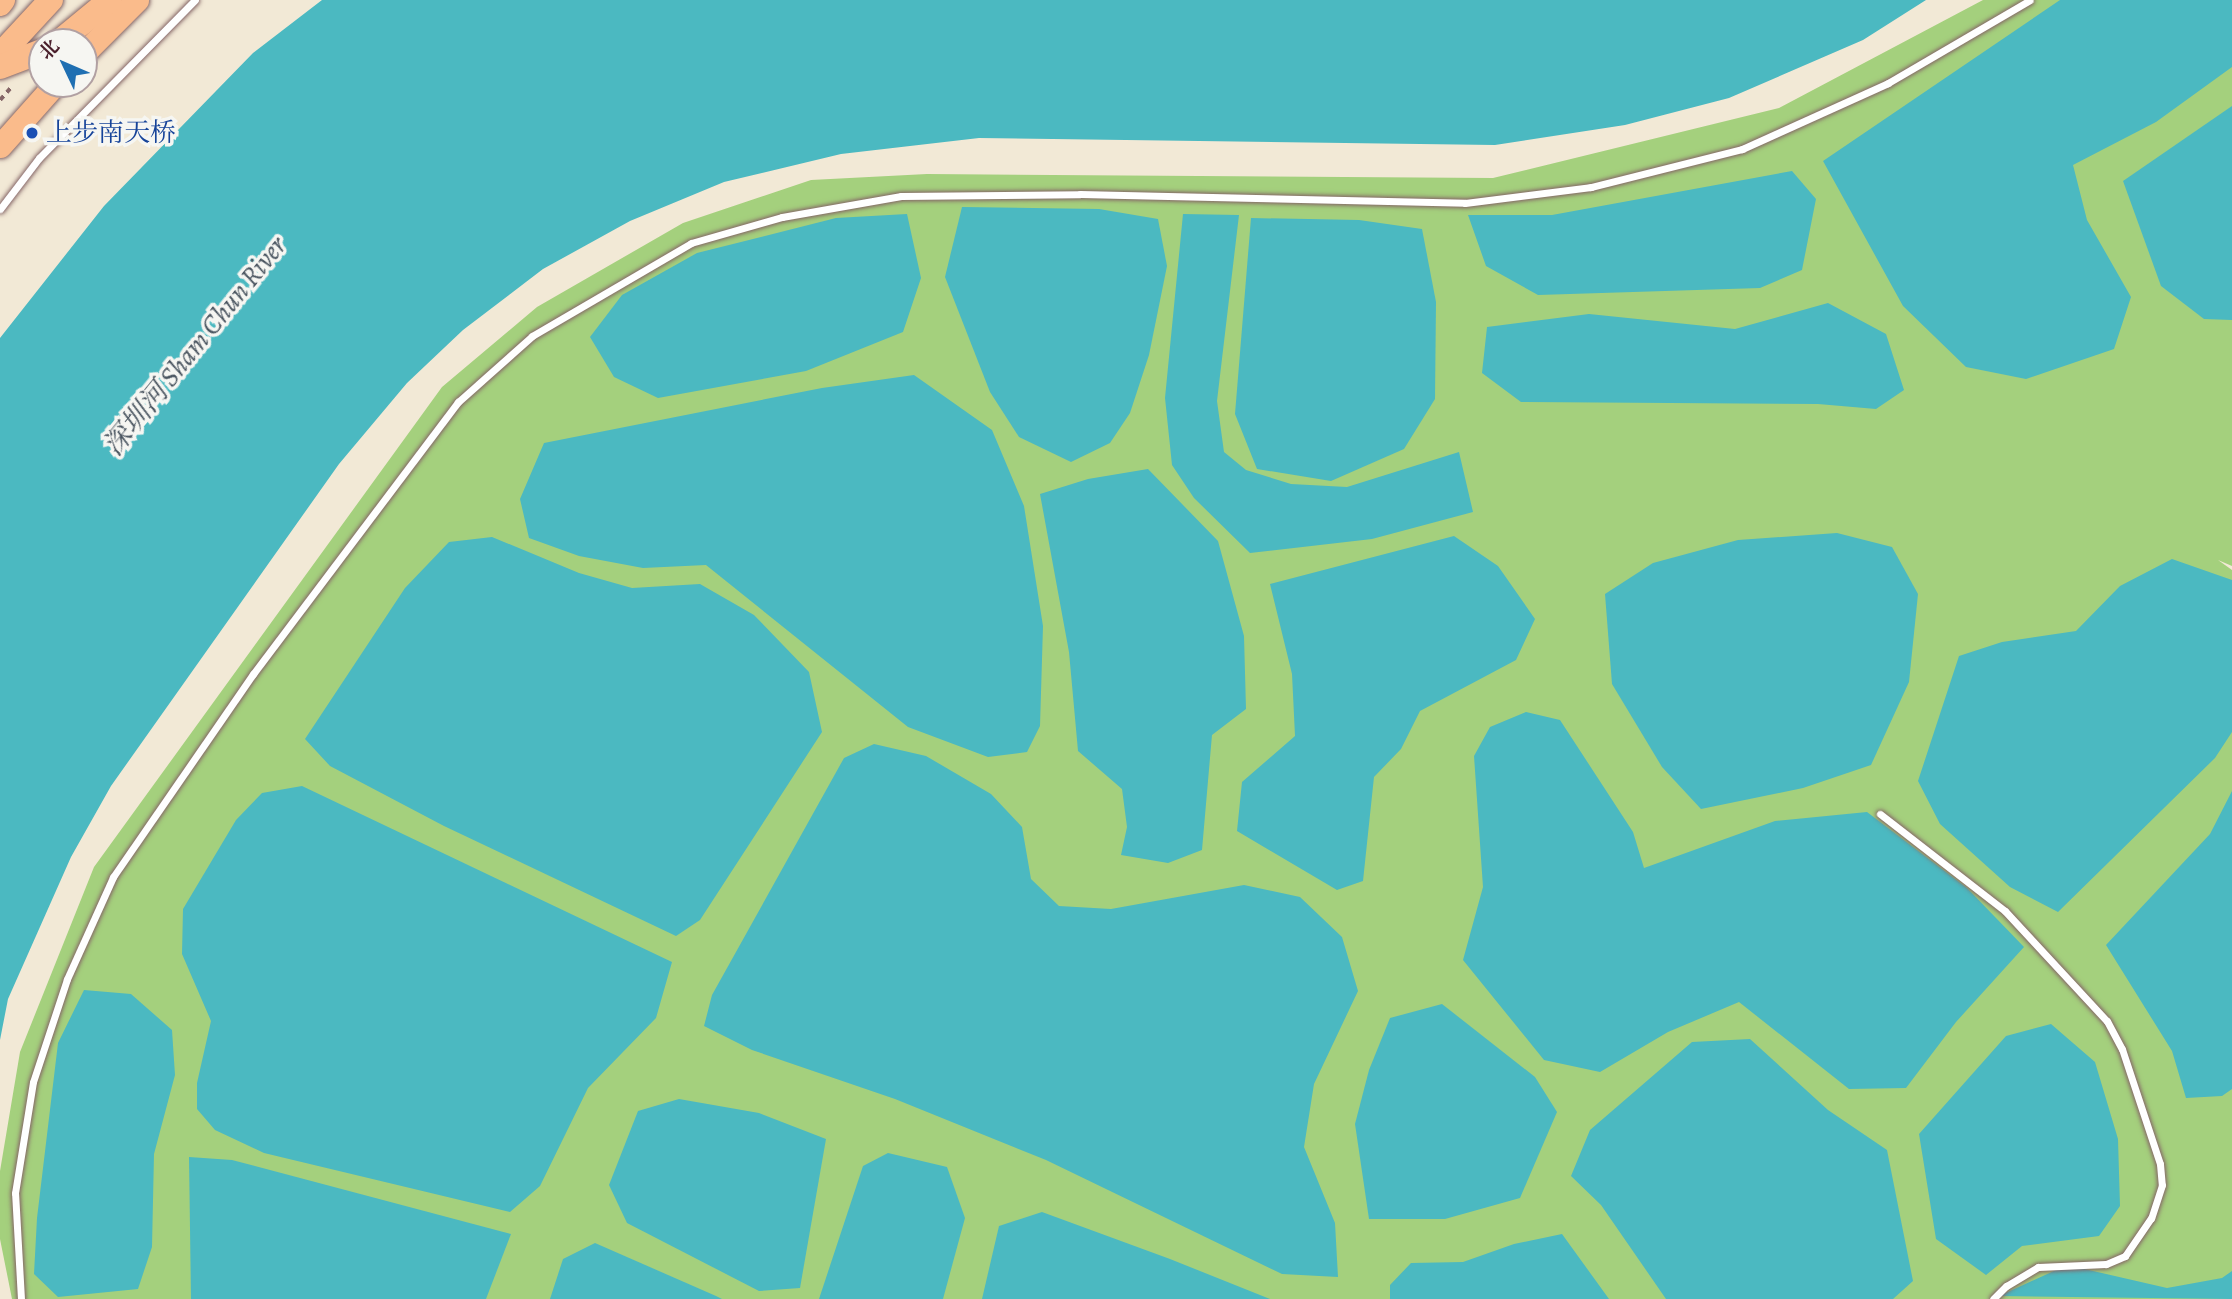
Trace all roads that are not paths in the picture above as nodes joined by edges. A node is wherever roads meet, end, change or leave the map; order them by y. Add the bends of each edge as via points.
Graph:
1 (51, 0) edge
2 (110, 0) edge
3 (137, 0) edge
4 (195, 0) edge
5 (2030, 0) edge
6 (76, 28) edge
7 (98, 39) edge
8 (0, 55) edge
9 (28, 60) edge
10 (10, 72) edge
11 (43, 98) edge
12 (0, 146) edge
13 (0, 209) edge
14 (1880, 814) dead end
15 (21, 1299) edge
16 (1993, 1299) edge

1 - 8 highway
2 - 6 highway
3 - 7 main road
4 - 13 lane via 39,158
5 - 15 lane via 1888,83 1742,149 1591,187 1465,203 1080,194 901,196 782,217 691,243 543,329 458,402 253,674 113,877 67,979 33,1082 15,1193
9 - 10 highway
11 - 12 main road
14 - 16 lane via 2005,911 2107,1021 2122,1049 2160,1164 2162,1185 2151,1218 2125,1255 2106,1264 2038,1267

